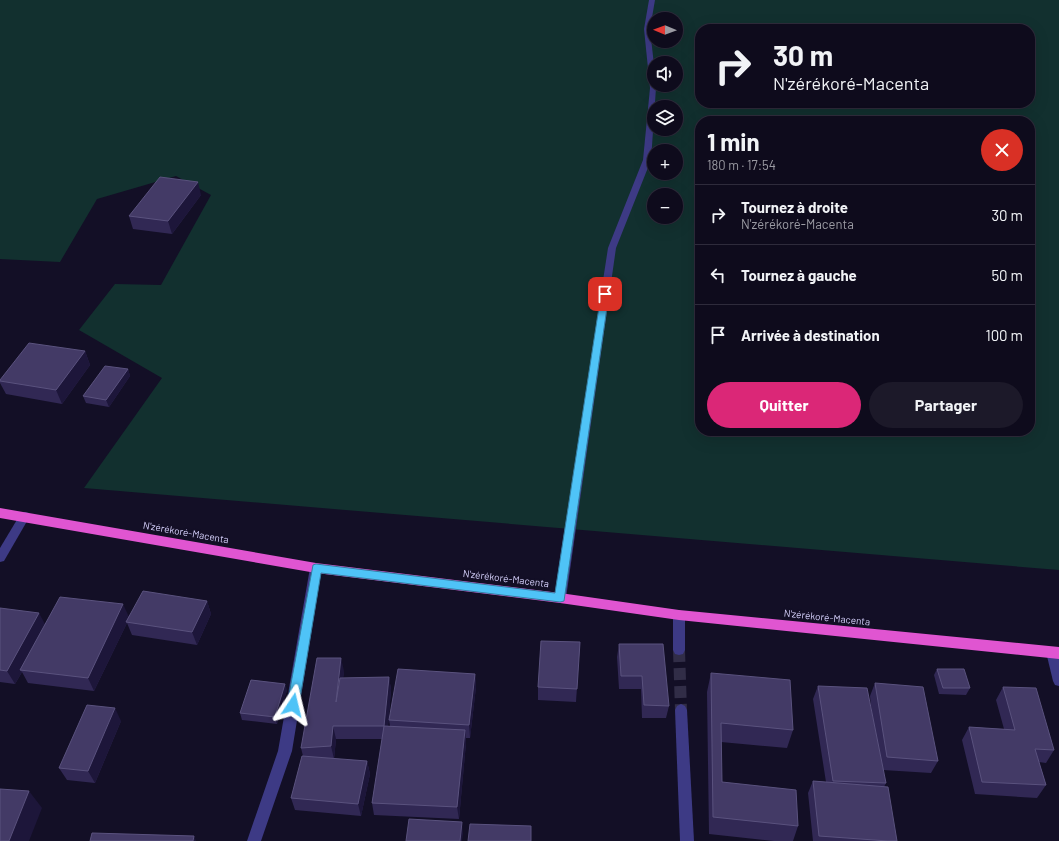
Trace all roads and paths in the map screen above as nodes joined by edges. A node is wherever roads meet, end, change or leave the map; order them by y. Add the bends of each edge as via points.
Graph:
1 (652, 0) edge
2 (0, 512) edge
3 (25, 516) junction
4 (0, 558) edge
5 (316, 568) junction
6 (560, 598) junction
7 (679, 615) junction
8 (679, 650) tunnel mouth
9 (1056, 653) edge
10 (1059, 681) edge
11 (681, 710) tunnel mouth
12 (254, 841) edge
13 (686, 841) edge

1 - 6 street via 647,29 653,88 646,160 612,248
2 - 3 highway, N'zérékoré-Macenta
3 - 4 street
3 - 5 highway, N'zérékoré-Macenta
5 - 6 highway, N'zérékoré-Macenta
5 - 12 street via 285,751
6 - 7 highway, N'zérékoré-Macenta
7 - 8 street
7 - 9 highway, N'zérékoré-Macenta
9 - 10 street
11 - 13 street

